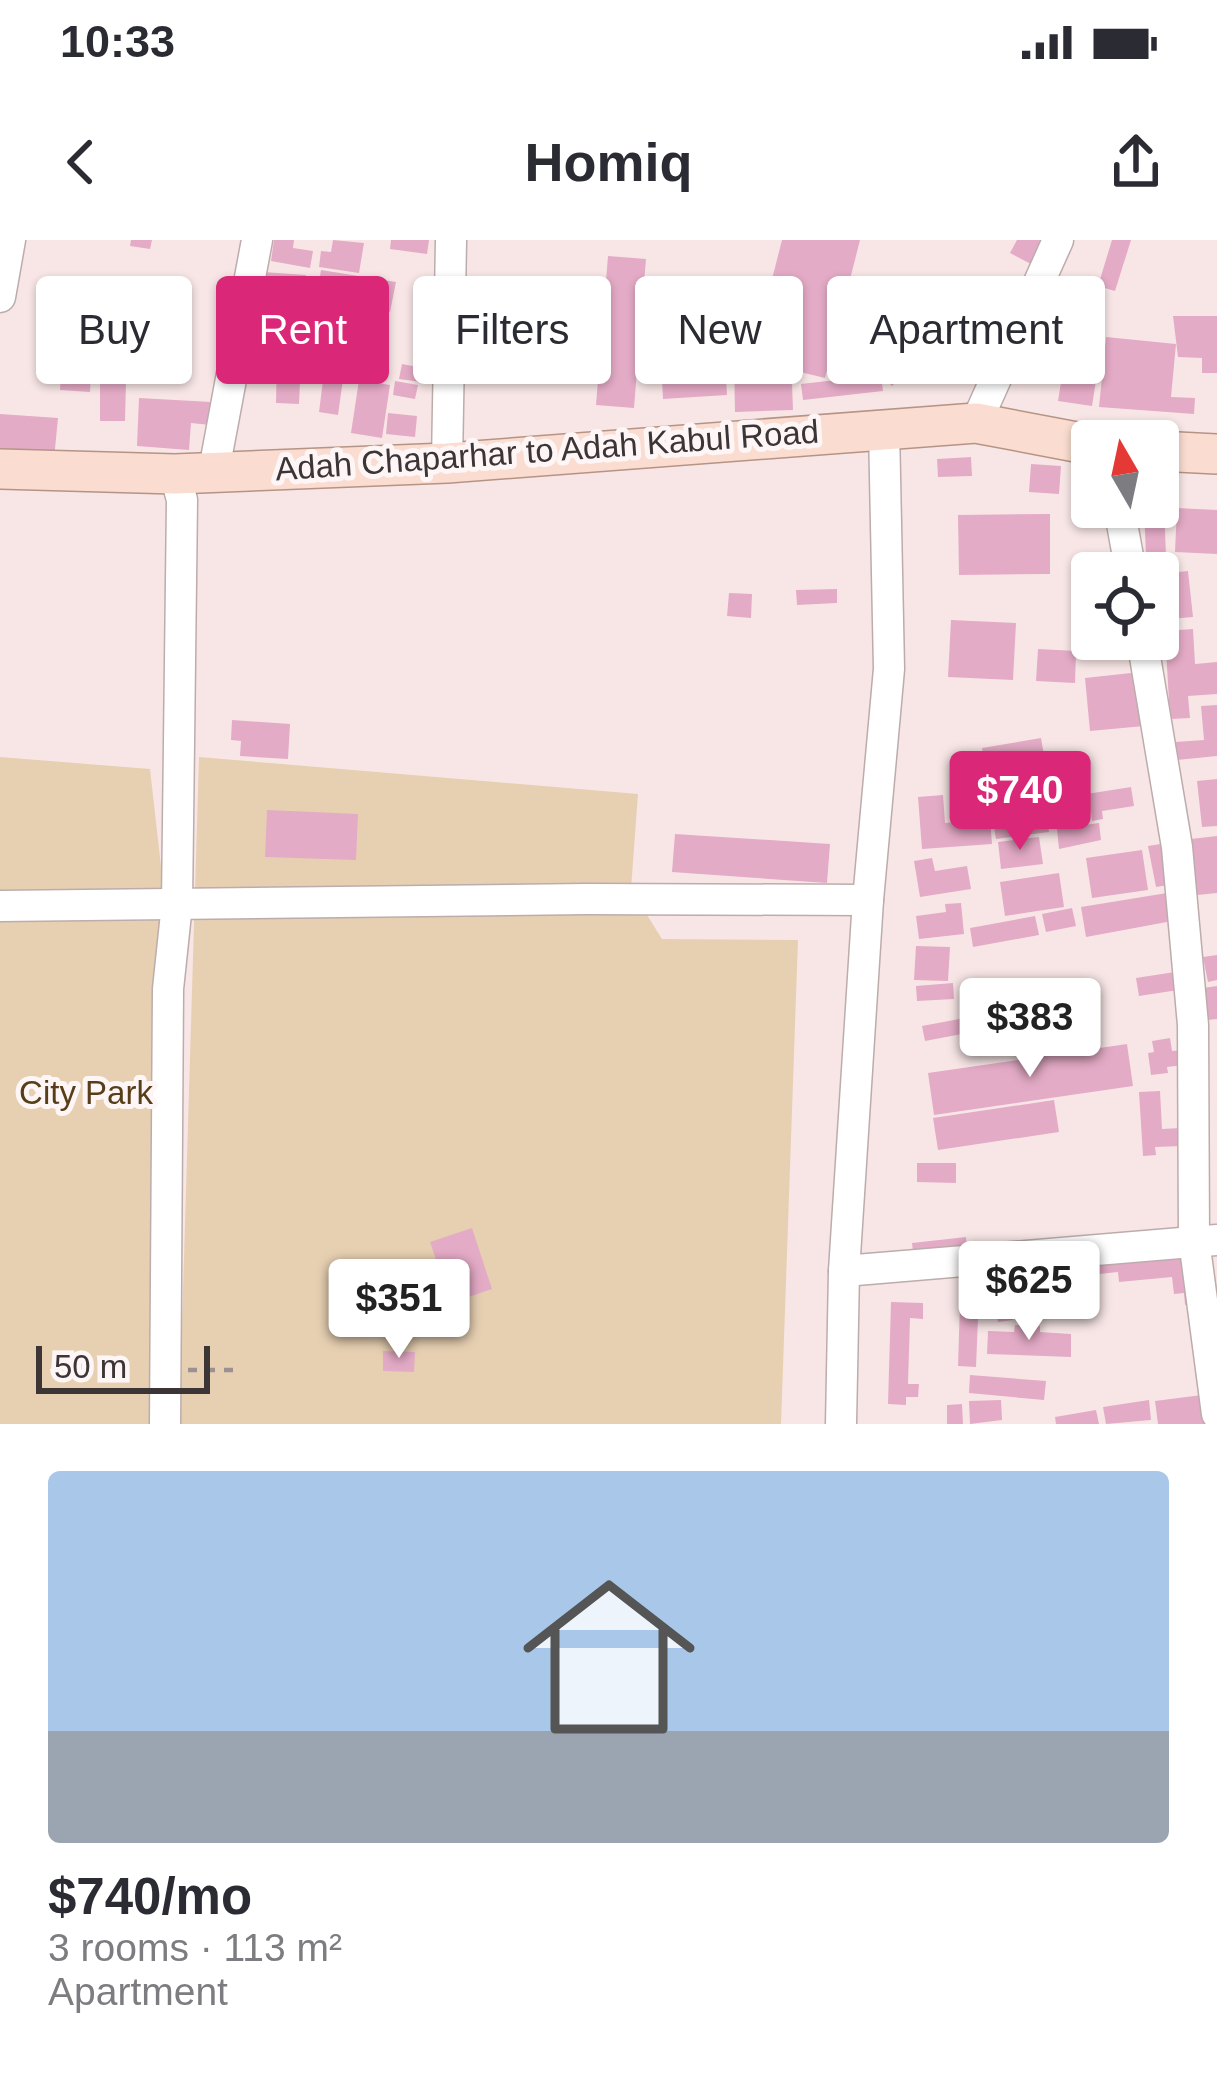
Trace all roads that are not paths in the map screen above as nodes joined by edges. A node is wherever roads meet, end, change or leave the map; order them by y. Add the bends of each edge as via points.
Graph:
1 (10, 240) edge
2 (257, 240) edge
3 (451, 240) edge
4 (1058, 240) edge
5 (0, 297) edge
6 (976, 423) junction
7 (884, 428) junction
8 (1071, 441) edge
9 (1179, 452) edge
10 (1217, 454) edge
11 (447, 463) junction
12 (0, 469) edge
13 (194, 472) junction
14 (1146, 660) edge
15 (868, 900) junction
16 (177, 904) junction
17 (0, 906) edge
18 (1206, 1240) edge
19 (844, 1270) junction
20 (1213, 1364) edge
21 (1217, 1414) edge
22 (165, 1424) edge
23 (841, 1424) edge

1 - 5 street
2 - 13 street
3 - 11 street
4 - 6 street
6 - 7 main road, Adah Chaparhar to Adah Kabul Road
6 - 8 main road, Adah Chaparhar to Adah Kabul Road
7 - 11 main road, Adah Chaparhar to Adah Kabul Road
7 - 15 street via 889,669
9 - 10 main road
11 - 13 main road, Adah Chaparhar to Adah Kabul Road
12 - 13 main road, Adah Chaparhar to Adah Kabul Road
13 - 16 street via 182,500
14 - 18 street via 1178,847
15 - 16 street
15 - 19 street
16 - 17 street
16 - 22 street via 168,989
18 - 19 street
18 - 20 street
19 - 23 street
20 - 21 street

